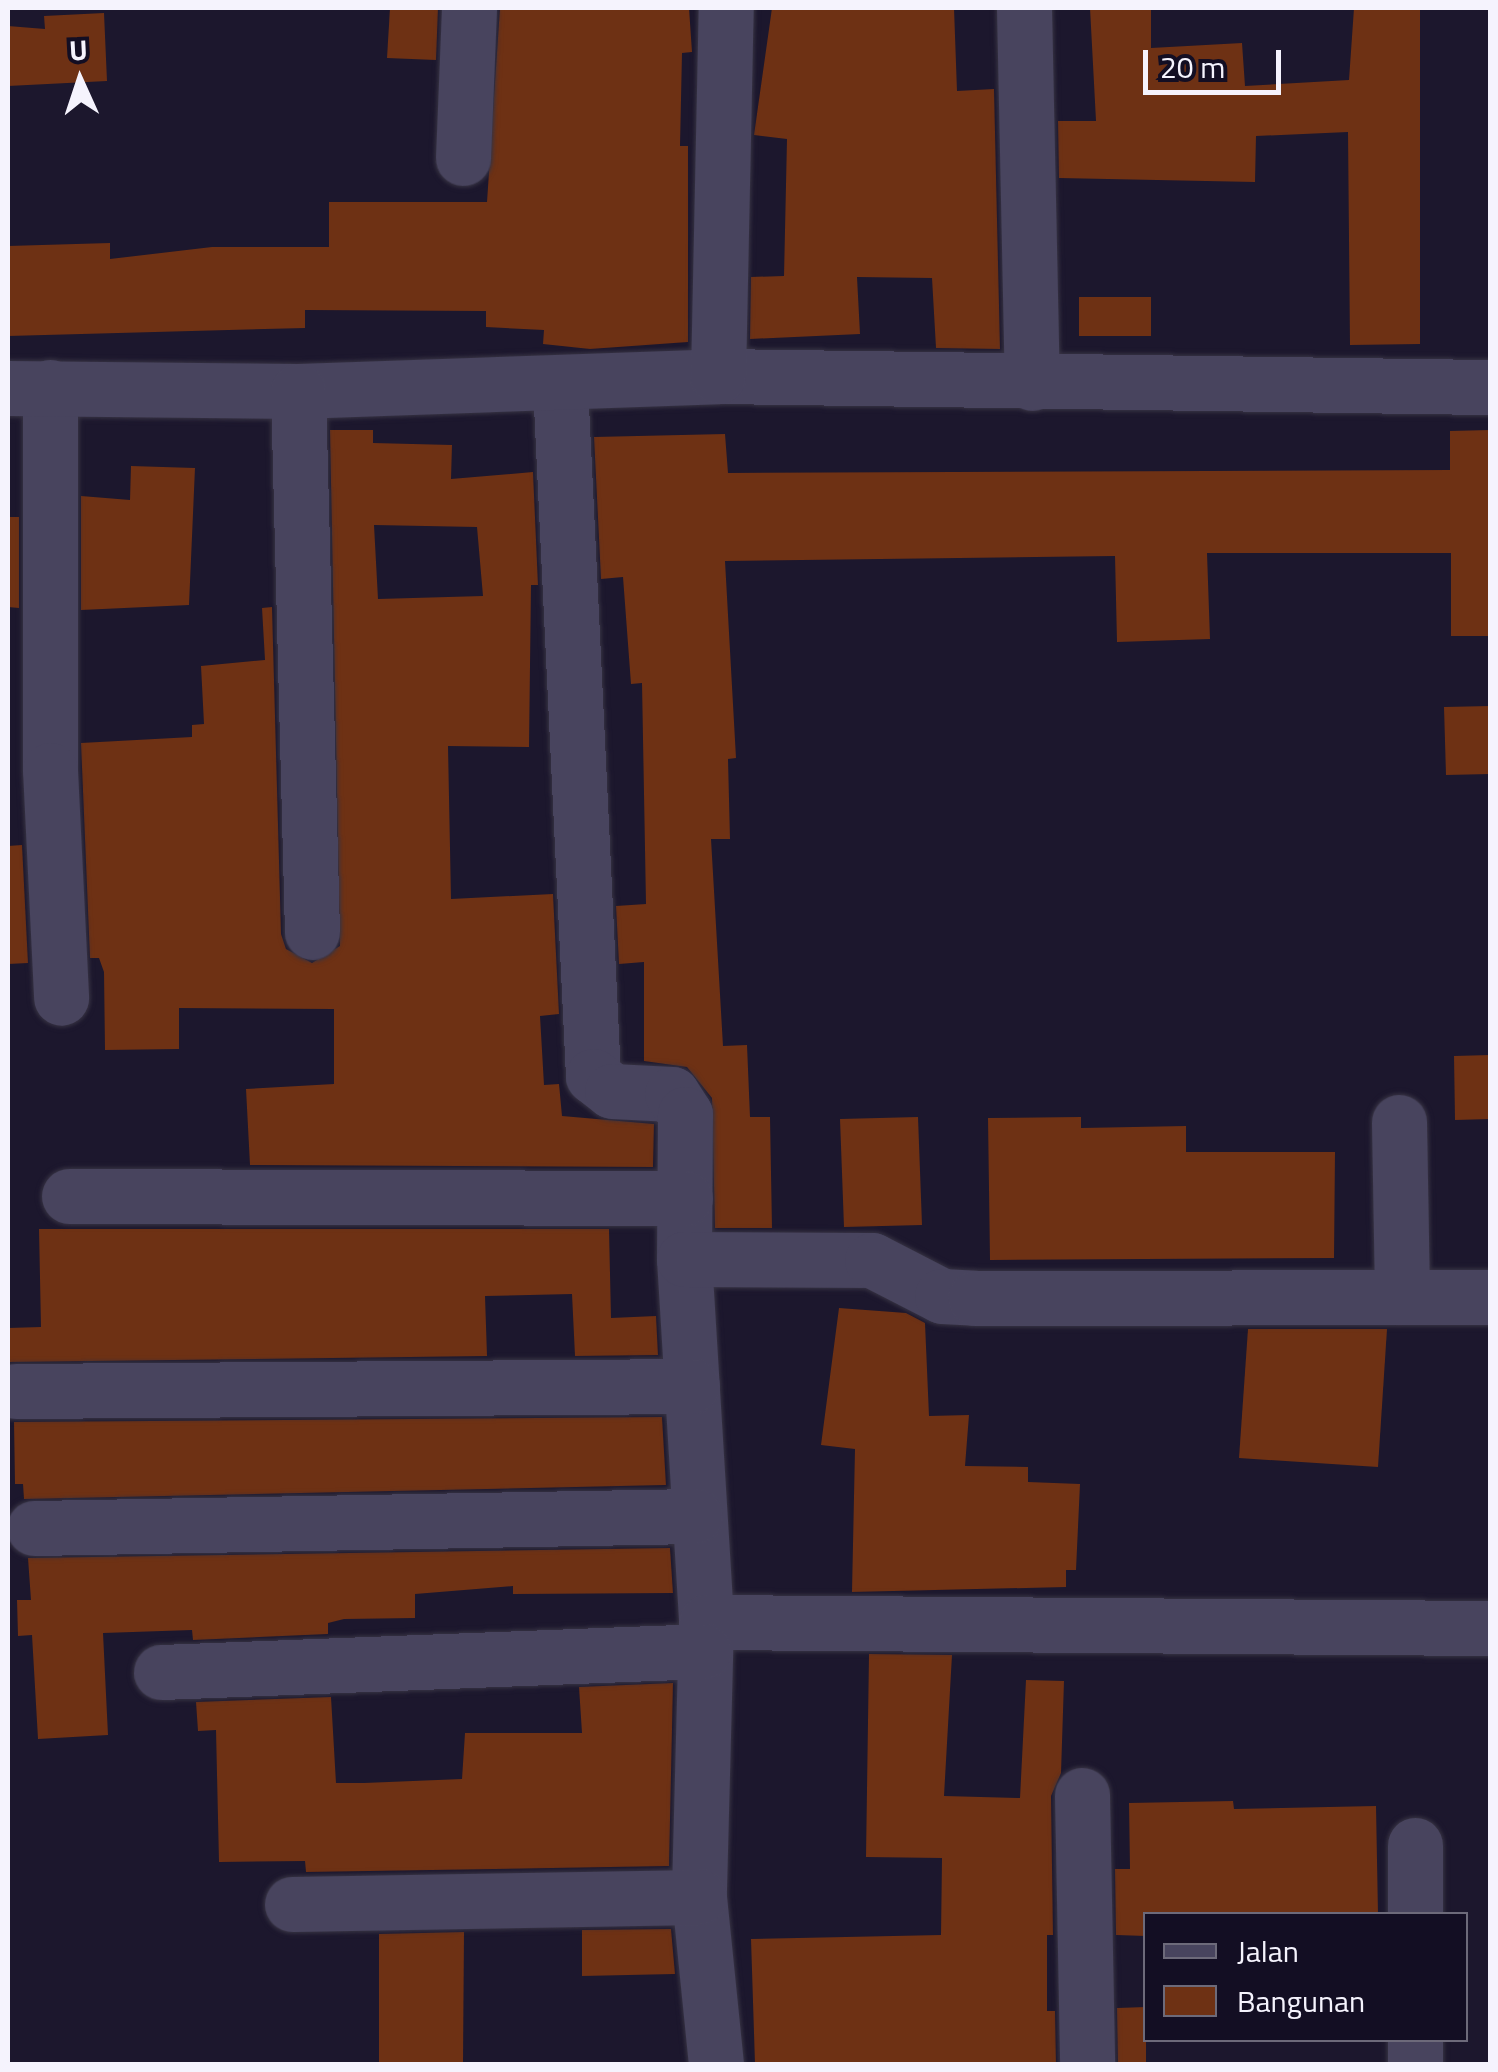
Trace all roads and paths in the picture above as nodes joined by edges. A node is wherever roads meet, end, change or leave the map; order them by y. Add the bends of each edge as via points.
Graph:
1 (469, 8) edge
2 (726, 8) edge
3 (1024, 8) edge
4 (463, 158) dead end
5 (718, 376) junction
6 (1032, 382) junction
7 (560, 384) junction
8 (1490, 387) edge
9 (29, 388) edge
10 (298, 391) junction
11 (312, 932) dead end
12 (61, 998) dead end
13 (1400, 1122) dead end
14 (69, 1196) dead end
15 (685, 1198) junction
16 (684, 1260) junction
17 (1402, 1296) junction
18 (1490, 1297) edge
19 (692, 1386) junction
20 (16, 1391) dead end
21 (696, 1516) junction
22 (34, 1528) dead end
23 (1490, 1628) edge
24 (705, 1637) junction
25 (162, 1672) dead end
26 (1082, 1795) dead end
27 (1415, 1845) dead end
28 (699, 1897) junction
29 (292, 1904) dead end
30 (1415, 1912) edge
31 (716, 2064) edge
32 (1087, 2064) edge

1 - 4 street
2 - 5 street
3 - 6 street
5 - 6 street
5 - 7 street
6 - 8 street
7 - 10 street
7 - 15 street via 594,1076 602,1089 672,1094 684,1106
9 - 10 street
9 - 12 street
10 - 11 street
13 - 17 street
14 - 15 street
15 - 16 street
16 - 17 street via 872,1260 942,1296 974,1298
16 - 19 street
17 - 18 street
19 - 20 street
19 - 21 street
21 - 22 street
21 - 24 street
23 - 24 street
24 - 25 street
24 - 28 street
26 - 32 street
27 - 30 street
28 - 29 street
28 - 31 street

